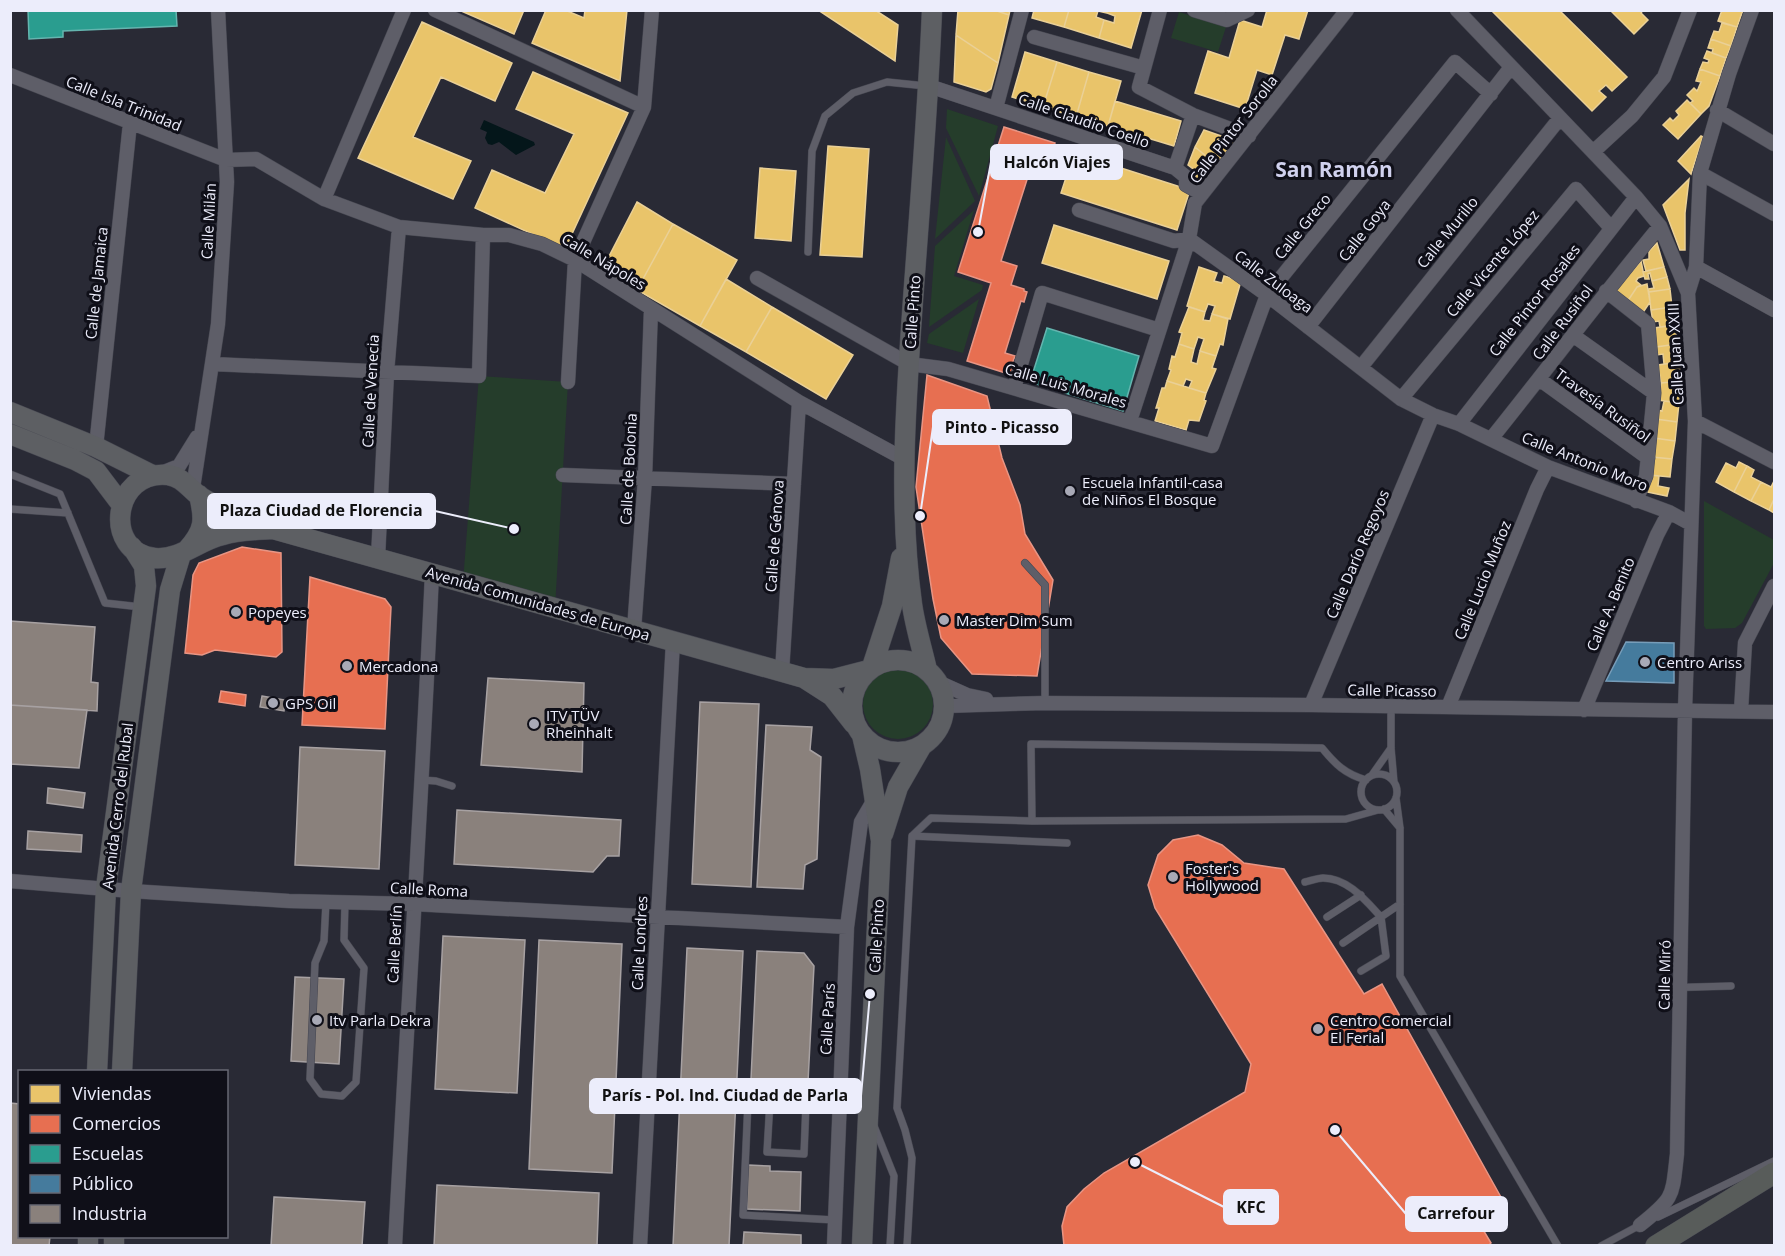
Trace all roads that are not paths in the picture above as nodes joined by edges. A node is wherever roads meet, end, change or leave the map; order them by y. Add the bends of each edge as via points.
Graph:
1 (218, 10) edge
2 (404, 10) edge
3 (435, 10) edge
4 (652, 10) edge
5 (932, 10) edge
6 (1023, 10) edge
7 (1160, 10) edge
8 (1194, 10) edge
9 (1248, 10) edge
10 (1347, 10) edge
11 (1457, 10) edge
12 (1689, 10) edge
13 (1752, 10) edge
14 (1034, 37) dead end
15 (1511, 67) junction
16 (1144, 68) junction
17 (10, 75) edge
18 (929, 86) junction
19 (1491, 94) junction
20 (644, 107) junction
21 (996, 108) junction
22 (1717, 112) junction
23 (1193, 115) junction
24 (1560, 118) junction
25 (130, 123) junction
26 (1249, 136) junction
27 (1774, 144) edge
28 (1593, 152) junction
29 (226, 160) junction
30 (1175, 168) junction
31 (1700, 173) junction
32 (1203, 194) junction
33 (1636, 197) junction
34 (324, 199) junction
35 (1079, 210) dead end
36 (1774, 214) edge
37 (1660, 226) junction
38 (399, 227) junction
39 (1611, 228) junction
40 (483, 235) junction
41 (1189, 239) junction
42 (808, 252) dead end
43 (575, 260) junction
44 (1696, 267) junction
45 (757, 278) dead end
46 (1606, 291) junction
47 (1688, 293) junction
48 (1267, 296) junction
49 (651, 309) junction
50 (1774, 310) edge
51 (1308, 327) junction
52 (1160, 330) junction
53 (1574, 336) junction
54 (213, 364) junction
55 (909, 364) junction
56 (1361, 367) junction
57 (387, 373) junction
58 (1539, 379) junction
59 (568, 382) dead end
60 (1014, 388) junction
61 (1654, 393) junction
62 (1401, 399) junction
63 (799, 402) junction
64 (10, 412) edge
65 (1433, 415) junction
66 (1130, 421) junction
67 (1695, 421) junction
68 (1460, 424) junction
69 (200, 433) junction
70 (10, 434) edge
71 (1491, 439) junction
72 (1212, 446) joint
73 (96, 447) junction
74 (1648, 458) junction
75 (904, 459) junction
76 (1774, 462) edge
77 (1548, 467) junction
78 (10, 474) edge
79 (154, 475) junction
80 (563, 475) dead end
81 (645, 478) junction
82 (794, 484) junction
83 (195, 492) junction
84 (1636, 501) junction
85 (121, 504) junction
86 (10, 509) edge
87 (1669, 512) junction
88 (68, 513) junction
89 (1691, 524) junction
90 (273, 529) junction
91 (905, 537) junction
92 (130, 545) junction
93 (184, 552) junction
94 (378, 558) junction
95 (1025, 563) dead end
96 (432, 573) junction
97 (1774, 586) edge
98 (143, 608) junction
99 (634, 630) junction
100 (673, 641) junction
101 (871, 668) junction
102 (782, 672) junction
103 (933, 676) junction
104 (804, 678) junction
105 (1008, 704) junction
106 (1045, 704) junction
107 (1311, 705) junction
108 (944, 706) junction
109 (1391, 706) junction
110 (1448, 707) junction
111 (1584, 710) junction
112 (1685, 710) junction
113 (1741, 711) junction
114 (1774, 712) edge
115 (859, 731) junction
116 (921, 747) junction
117 (1391, 748) junction
118 (1368, 778) junction
119 (422, 780) junction
120 (1394, 782) junction
121 (452, 786) dead end
122 (875, 798) junction
123 (1396, 798) junction
124 (1381, 809) junction
125 (1032, 821) junction
126 (1400, 828) junction
127 (912, 836) junction
128 (881, 841) junction
129 (1067, 843) dead end
130 (10, 881) edge
131 (1305, 882) dead end
132 (106, 888) junction
133 (131, 891) junction
134 (1361, 895) junction
135 (326, 902) junction
136 (345, 902) junction
137 (413, 904) junction
138 (1400, 904) junction
139 (657, 917) junction
140 (1327, 917) dead end
141 (1381, 917) junction
142 (847, 927) junction
143 (1343, 943) dead end
144 (1361, 971) dead end
145 (1731, 986) dead end
146 (1660, 988) dead end
147 (1680, 988) junction
148 (97, 1070) edge
149 (122, 1070) edge
150 (819, 1090) junction
151 (840, 1091) junction
152 (806, 1103) junction
153 (868, 1111) junction
154 (1774, 1161) edge
155 (1774, 1173) edge
156 (835, 1220) junction
157 (1640, 1225) junction
158 (395, 1245) edge
159 (640, 1245) edge
160 (834, 1245) edge
161 (862, 1245) edge
162 (890, 1245) edge
163 (907, 1245) edge
164 (1558, 1245) edge
165 (1601, 1245) edge
166 (1656, 1245) edge

1 - 29 street, Calle Milán
2 - 34 street
3 - 20 street
4 - 20 street
5 - 18 main road, Calle Pinto
6 - 21 street
7 - 16 street
8 - 9 street via 1227,20
10 - 26 street, Calle Pintor Sorolla
11 - 15 street, Calle Juan XXIII
12 - 28 street via 1664,77 1632,116
13 - 22 street
14 - 16 street
15 - 19 street, Calle Goya
15 - 24 street, Calle Juan XXIII
16 - 23 street via 1139,87
17 - 25 street, Calle Isla Trinidad
18 - 21 street, Calle Claudio Coello
18 - 42 lane via 887,82 853,93 825,116 812,151
18 - 55 main road, Calle Pinto
19 - 48 street, Calle Greco via 1455,62
19 - 51 street, Calle Goya
20 - 43 street
21 - 30 street, Calle Claudio Coello
22 - 27 street
22 - 31 street
23 - 26 street
23 - 30 street
24 - 28 street, Calle Juan XXIII
24 - 56 street, Calle Murillo
25 - 29 street, Calle Isla Trinidad
25 - 73 street, Calle de Jamaica
26 - 32 street, Calle Pintor Sorolla
28 - 33 street, Calle Juan XXIII
29 - 34 street, Calle Nápoles via 256,159
29 - 54 street, Calle Milán
30 - 32 street via 1186,177 1186,184
31 - 36 street
31 - 44 street
32 - 41 street, Calle Pintor Sorolla via 1195,203
33 - 37 street, Calle Juan XXIII
33 - 39 street, Calle Pintor Rosales
34 - 38 street, Calle Nápoles
35 - 41 street, Calle Zuloaga via 1174,240
37 - 46 street, Calle Rusiñol
37 - 47 street, Calle Juan XXIII
38 - 40 street, Calle Nápoles
38 - 57 street, Calle de Venecia
39 - 62 street, Calle Vicente López via 1576,189
39 - 68 street, Calle Pintor Rosales
40 - 43 street, Calle Nápoles via 509,235 542,244
40 - 57 street via 479,376
41 - 48 street, Calle Zuloaga
41 - 52 street, Calle Pintor Sorolla
43 - 49 street, Calle Nápoles
43 - 59 street
44 - 47 street
44 - 50 street
45 - 55 street
46 - 53 street, Calle Rusiñol
46 - 61 street via 1648,324
47 - 67 street, Calle Juan XXIII
48 - 51 street, Calle Zuloaga
48 - 72 street, Calle Greco
49 - 63 street, Calle Nápoles
49 - 81 street, Calle de Bolonia
51 - 56 street, Calle Zuloaga
52 - 60 street via 1042,293
52 - 66 street, Calle Pintor Sorolla
53 - 58 street, Calle Rusiñol
53 - 61 street
54 - 57 street
54 - 69 street, Calle Milán
55 - 60 street, Calle Luis Morales via 948,369
55 - 75 main road, Calle Pinto
56 - 62 street, Calle Zuloaga
57 - 94 street, Calle de Venecia
58 - 71 street, Calle Rusiñol
58 - 74 street, Travesía Rusiñol
60 - 66 street, Calle Luis Morales
61 - 74 street
62 - 65 street, Calle Zuloaga
63 - 75 street, Calle Nápoles
63 - 82 street, Calle de Génova
64 - 73 main road
65 - 68 street, Calle Antonio Moro
65 - 107 street, Calle Darío Regoyos
66 - 72 street, Calle Luis Morales
67 - 76 street
67 - 89 street, Calle Juan XXIII
68 - 71 street, Calle Antonio Moro
69 - 79 street via 179,466
69 - 83 street, Calle Milán
70 - 85 main road via 96,471
71 - 77 street, Calle Antonio Moro
73 - 79 main road
74 - 84 street
75 - 91 main road, Calle Pinto
77 - 84 street, Calle Antonio Moro
77 - 110 street, Calle Lucio Muñoz
78 - 88 lane via 60,494
79 - 83 main road via 181,479
79 - 85 main road via 131,488
80 - 81 street
81 - 82 street
81 - 99 street, Calle de Bolonia
82 - 102 street, Calle de Génova
83 - 90 main road, Avenida Comunidades de Europa via 227,511
83 - 93 main road via 203,515 201,530
84 - 87 street, Calle Antonio Moro
85 - 92 main road via 122,533
86 - 88 lane
87 - 89 street, Calle Antonio Moro
87 - 111 street, Calle A. Benito
88 - 98 lane via 105,603
89 - 112 street, Calle Juan XXIII
90 - 93 main road via 222,535
90 - 94 main road, Avenida Comunidades de Europa
91 - 101 main road, Calle Pinto via 892,606
91 - 103 main road, Calle Pinto via 912,606
92 - 93 main road via 152,558
92 - 98 main road, Avenida Cerro del Rubal via 144,566
93 - 133 main road, Avenida Cerro del Rubal via 170,590
94 - 96 main road, Avenida Comunidades de Europa
95 - 106 lane via 1045,585
96 - 99 main road, Avenida Comunidades de Europa
96 - 119 street, Calle Berlín
97 - 113 street via 1745,643
98 - 132 main road, Avenida Cerro del Rubal
99 - 100 main road, Avenida Comunidades de Europa
100 - 102 main road, Avenida Comunidades de Europa
100 - 139 street, Calle Londres
101 - 103 main road via 900,659 915,663
101 - 104 main road, Avenida Comunidades de Europa via 834,679
101 - 115 main road via 855,687 851,700
102 - 104 main road, Avenida Comunidades de Europa
103 - 105 street, Calle Picasso via 967,695
103 - 108 main road via 943,694
104 - 115 main road, Avenida Comunidades de Europa via 832,696
105 - 106 street, Calle Picasso
105 - 108 street, Calle Picasso
106 - 107 street, Calle Picasso
107 - 109 street, Calle Picasso
108 - 116 main road via 941,722
109 - 110 street, Calle Picasso
109 - 117 lane
110 - 111 street, Calle Picasso
111 - 112 street, Calle Picasso
112 - 113 street, Calle Picasso
112 - 147 street, Calle Miró
113 - 114 street, Calle Picasso
115 - 116 main road via 877,748 891,753
115 - 122 main road, Calle Pinto
116 - 128 main road, Calle Pinto via 898,787
117 - 118 lane
117 - 120 lane
118 - 120 lane via 1381,774
118 - 124 lane via 1361,790 1364,802
118 - 125 lane via 1351,775 1322,748 1031,744
119 - 121 lane
119 - 137 street, Calle Berlín
120 - 123 lane
122 - 128 main road, Calle Pinto
122 - 142 street, Calle París via 861,822
123 - 124 lane via 1389,807
123 - 126 lane
124 - 125 lane via 1346,819
124 - 126 lane
125 - 127 lane via 931,819
126 - 138 lane
127 - 129 lane
127 - 163 lane via 897,1108 912,1158
128 - 153 main road, Calle Pinto
130 - 132 street, Calle Roma
131 - 134 lane via 1324,878
132 - 133 street, Calle Roma
132 - 148 main road, Avenida Cerro del Rubal
133 - 135 street, Calle Roma
133 - 149 main road, Avenida Cerro del Rubal
134 - 140 lane
134 - 141 lane
135 - 136 street, Calle Roma
135 - 136 lane via 324,941 315,963 310,1079 321,1094 342,1096 356,1082 364,968 344,940
136 - 137 street, Calle Roma
137 - 139 street, Calle Roma
137 - 158 street, Calle Berlín
138 - 141 lane
138 - 164 lane via 1400,976
139 - 142 street, Calle Roma
139 - 159 street, Calle Londres
141 - 143 lane
141 - 144 lane via 1386,956
142 - 151 street, Calle París
145 - 147 lane
146 - 147 lane
147 - 157 street, Calle Miró via 1673,1191 1666,1204
150 - 151 lane
150 - 152 lane via 812,1103
150 - 156 lane via 760,1087 748,1101 743,1215
151 - 156 street, Calle París
152 - 152 lane via 770,1101 767,1152 804,1154
153 - 161 main road, Calle Pinto
153 - 162 lane via 894,1176
154 - 157 lane
155 - 166 main road
156 - 160 street, Calle París
157 - 165 lane

